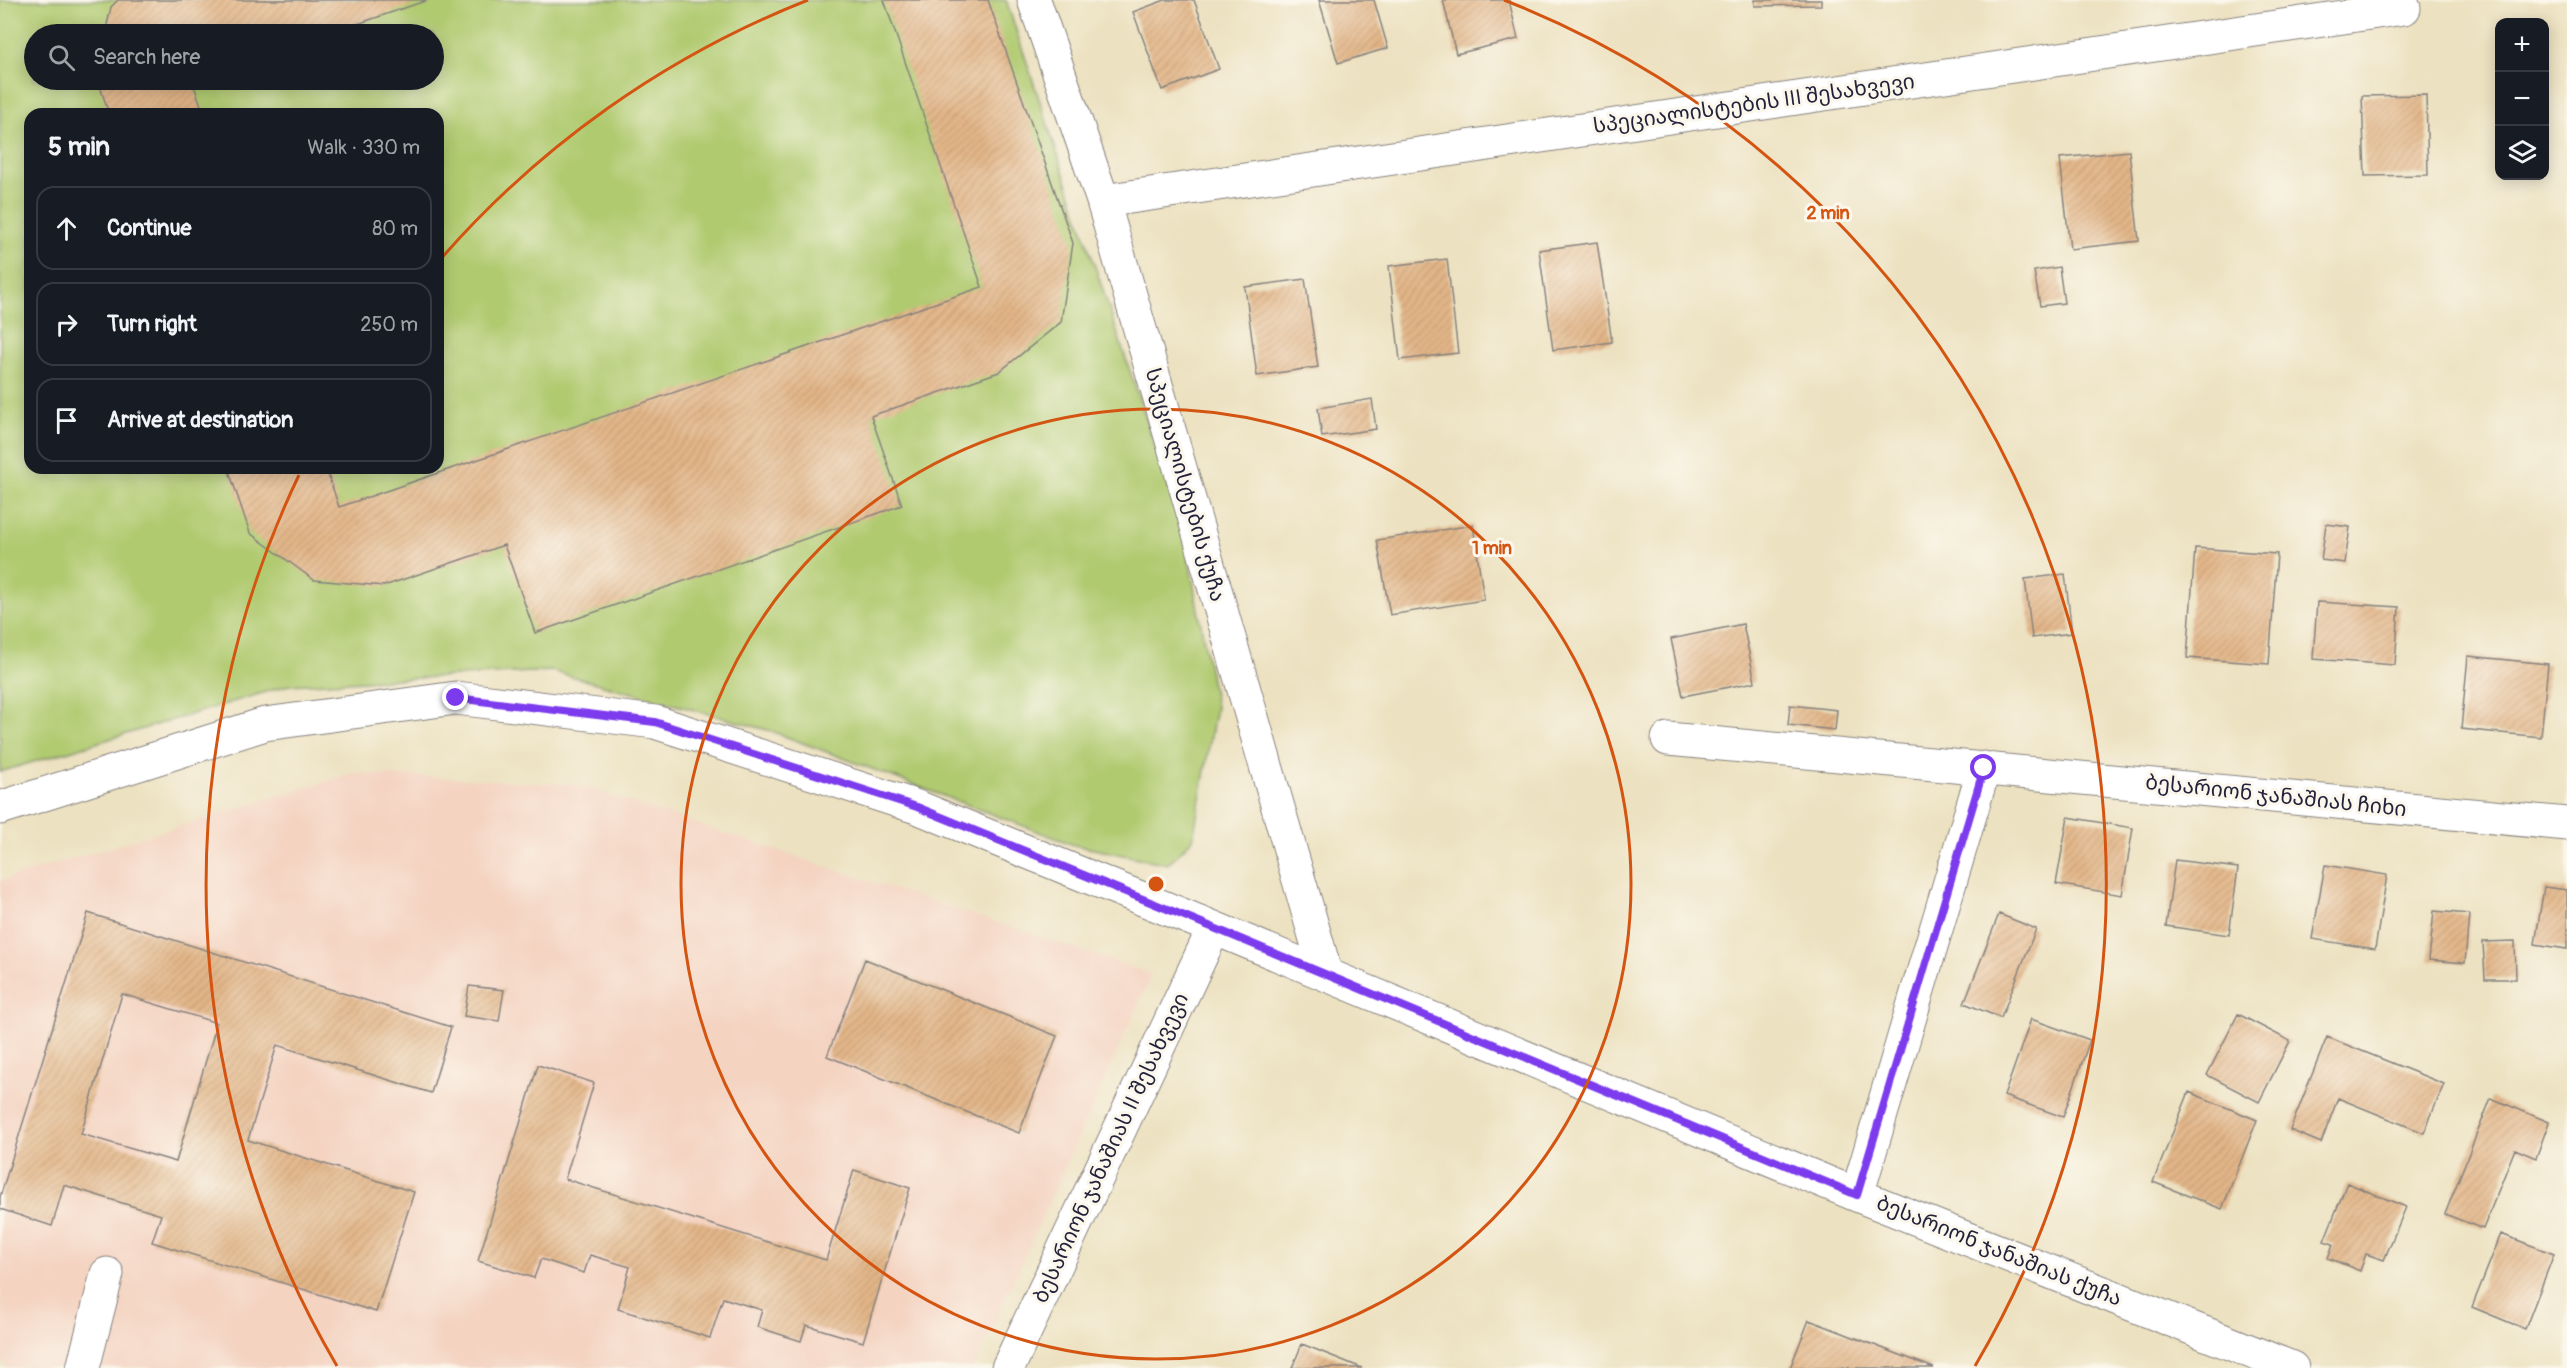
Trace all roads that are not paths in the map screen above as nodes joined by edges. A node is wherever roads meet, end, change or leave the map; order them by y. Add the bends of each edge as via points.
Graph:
1 (1034, 0) edge
2 (2404, 8) dead end
3 (1103, 201) junction
4 (1668, 739) dead end
5 (1984, 768) junction
6 (0, 808) edge
7 (2567, 824) edge
8 (1214, 928) junction
9 (1326, 974) junction
10 (1857, 1195) junction
11 (107, 1274) dead end
12 (83, 1368) edge
13 (1008, 1368) edge
14 (2292, 1368) edge

1 - 3 street, სპეციალისტების ქუჩა
2 - 3 street, სპეციალისტების III შესახვევი
3 - 9 street, სპეციალისტების ქუჩა
4 - 5 street, ბესარიონ ჯანაშიას ჩიხი
5 - 7 street, ბესარიონ ჯანაშიას ჩიხი
5 - 10 street
6 - 8 street, ბესარიონ ჯანაშიას ქუჩა via 265,724 456,698 655,722 917,807
8 - 9 street, ბესარიონ ჯანაშიას ქუჩა
8 - 13 street, ბესარიონ ჯანაშიას II შესახვევი
9 - 10 street, ბესარიონ ჯანაშიას ქუჩა
10 - 14 street, ბესარიონ ჯანაშიას ქუჩა
11 - 12 street

